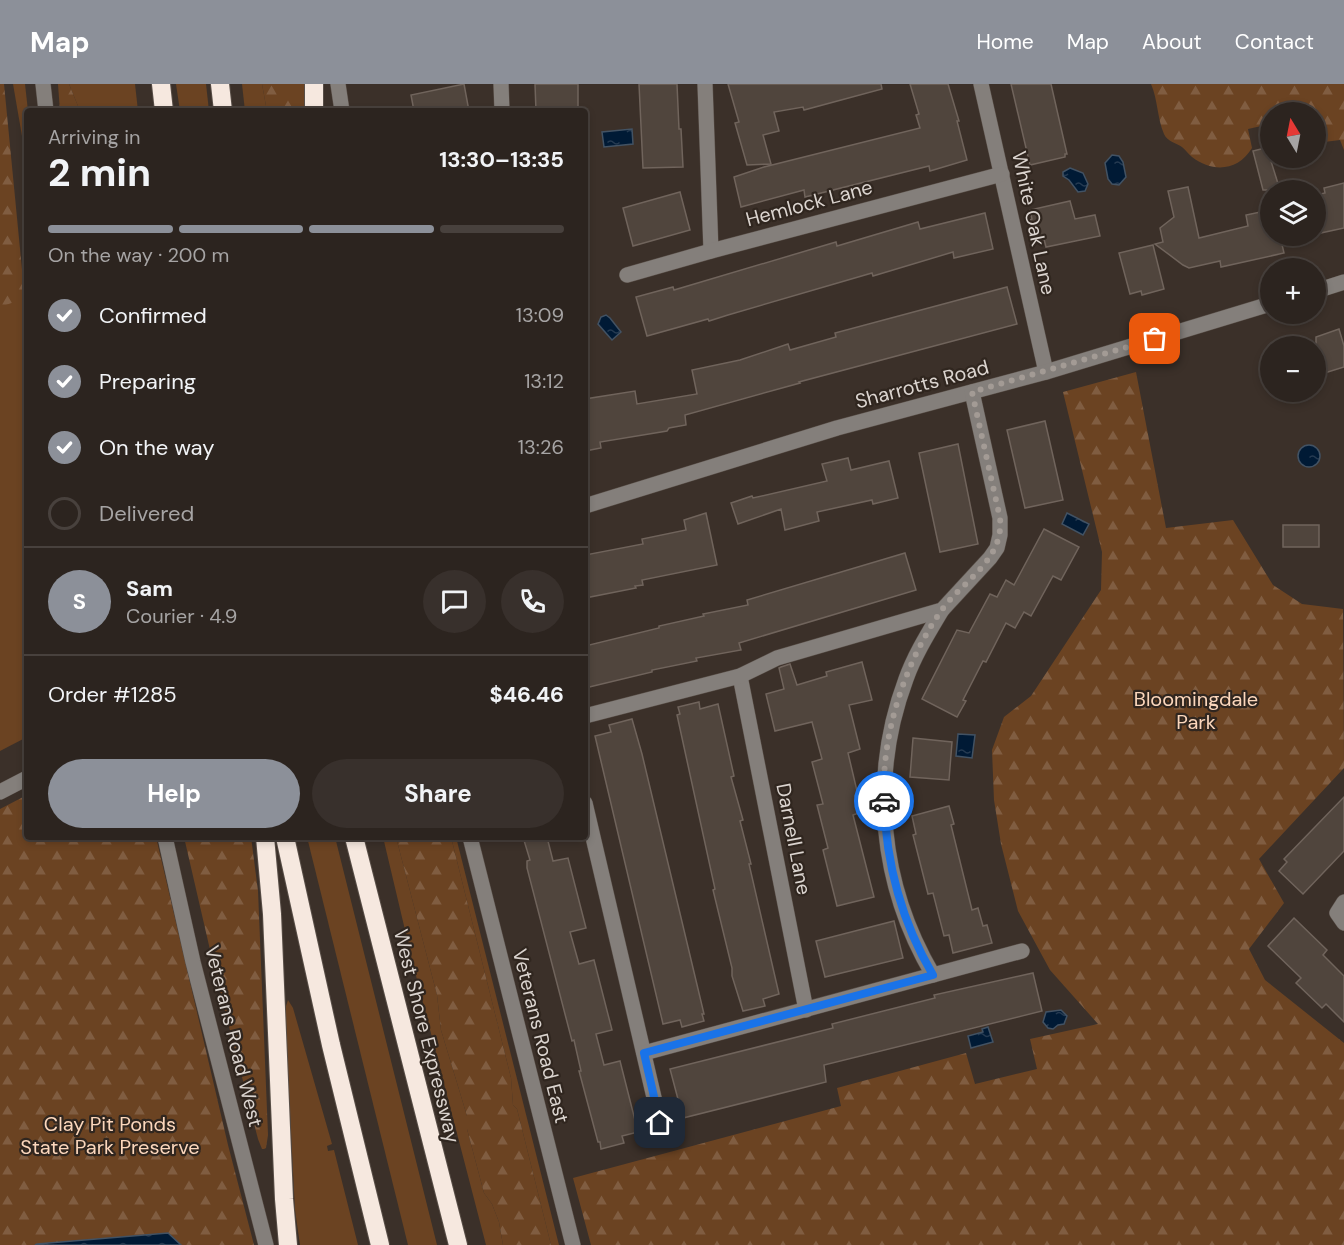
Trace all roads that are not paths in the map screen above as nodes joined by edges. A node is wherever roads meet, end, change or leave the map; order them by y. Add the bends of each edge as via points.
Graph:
1 (43, 84) edge
2 (161, 84) edge
3 (220, 84) edge
4 (314, 84) edge
5 (338, 84) edge
6 (501, 84) edge
7 (705, 84) edge
8 (981, 84) edge
9 (46, 108) edge
10 (164, 108) edge
11 (223, 108) edge
12 (314, 108) edge
13 (342, 108) edge
14 (502, 108) edge
15 (1002, 174) junction
16 (711, 250) junction
17 (627, 275) dead end
18 (1344, 282) edge
19 (1326, 288) edge
20 (1260, 307) edge
21 (1046, 372) junction
22 (972, 392) junction
23 (588, 505) edge
24 (942, 610) junction
25 (740, 676) junction
26 (588, 715) edge
27 (24, 780) edge
28 (0, 792) edge
29 (588, 816) edge
30 (166, 840) edge
31 (264, 840) edge
32 (286, 840) edge
33 (356, 840) edge
34 (471, 840) edge
35 (1344, 902) edge
36 (1344, 923) edge
37 (1022, 951) dead end
38 (933, 975) junction
39 (806, 1010) junction
40 (644, 1053) junction
41 (660, 1123) dead end
42 (266, 1245) edge
43 (288, 1245) edge
44 (380, 1245) edge
45 (458, 1245) edge
46 (573, 1245) edge

1 - 9 street
2 - 10 highway
3 - 11 highway
4 - 12 highway
5 - 13 street
6 - 14 street
7 - 16 street
8 - 15 street, White Oak Lane
15 - 16 street, Hemlock Lane
15 - 21 street, White Oak Lane
16 - 17 street, Hemlock Lane
18 - 19 street
20 - 21 street, Sharrotts Road
21 - 22 street, Sharrotts Road
22 - 23 street, Sharrotts Road via 794,441
22 - 24 street via 1000,518 1000,535 990,558
24 - 25 street via 777,658
24 - 38 street via 918,651 894,714 883,794 892,877 905,918
25 - 26 street
25 - 39 street, Darnell Lane
27 - 28 street
29 - 40 street
30 - 42 street, Veterans Road West
31 - 43 highway via 272,914
32 - 44 highway
33 - 45 highway, West Shore Expressway
34 - 46 street, Veterans Road East
35 - 36 street via 1337,913
37 - 38 street
38 - 39 street
39 - 40 street
40 - 41 street

